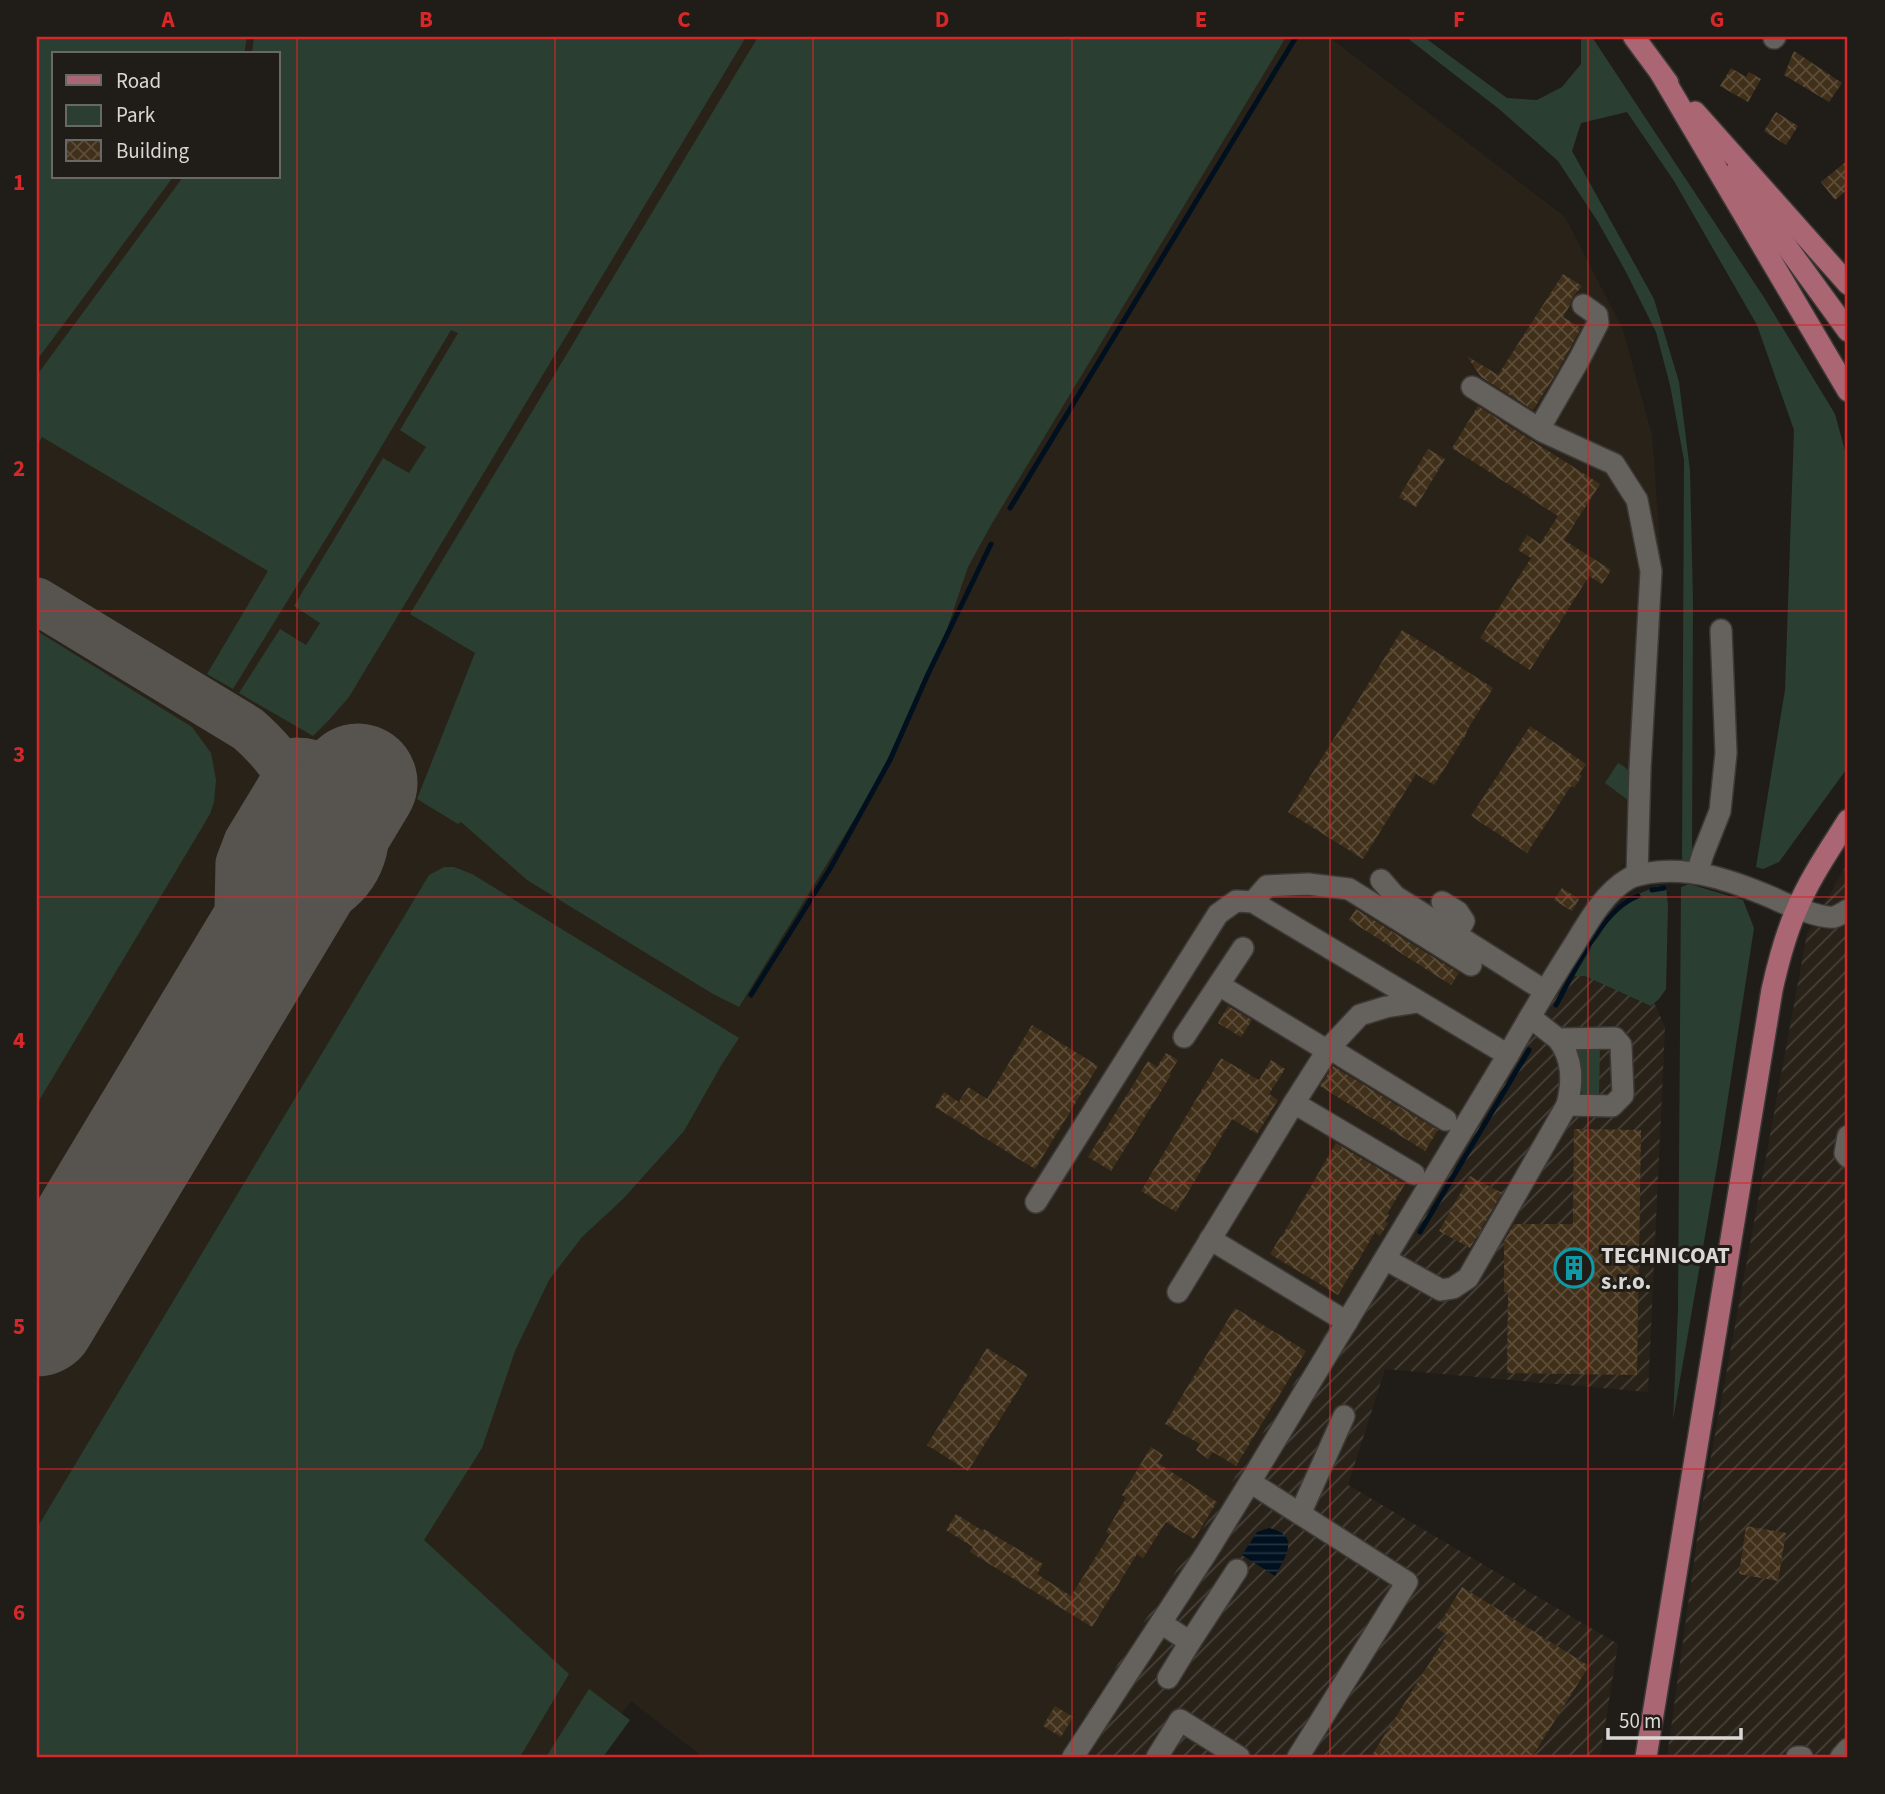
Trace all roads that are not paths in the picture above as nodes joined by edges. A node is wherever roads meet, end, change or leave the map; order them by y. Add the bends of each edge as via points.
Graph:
1 (1634, 37) edge
2 (1661, 74) junction
3 (1848, 284) edge
4 (1583, 305) dead end
5 (1848, 331) edge
6 (1472, 387) dead end
7 (1848, 391) edge
8 (1539, 429) junction
9 (1721, 630) dead end
10 (1848, 820) edge
11 (1698, 873) junction
12 (1637, 875) junction
13 (1381, 880) dead end
14 (1253, 902) junction
15 (1797, 909) junction
16 (1848, 910) edge
17 (1434, 920) junction
18 (1242, 948) dead end
19 (1471, 965) dead end
20 (1219, 985) junction
21 (1545, 990) junction
22 (1418, 1002) junction
23 (1530, 1017) junction
24 (1184, 1037) dead end
25 (1558, 1039) junction
26 (1329, 1048) junction
27 (1508, 1055) junction
28 (1294, 1103) junction
29 (1567, 1105) junction
30 (1446, 1120) dead end
31 (1848, 1136) edge
32 (1848, 1157) edge
33 (1414, 1174) dead end
34 (1036, 1202) dead end
35 (1210, 1240) junction
36 (1385, 1259) junction
37 (1178, 1292) dead end
38 (1347, 1322) junction
39 (1344, 1416) dead end
40 (1250, 1482) junction
41 (1300, 1514) junction
42 (1237, 1570) dead end
43 (1161, 1623) junction
44 (1190, 1642) junction
45 (1168, 1678) dead end
46 (1848, 1749) edge
47 (1073, 1757) edge
48 (1157, 1757) edge
49 (1239, 1757) edge
50 (1298, 1757) edge
51 (1646, 1757) edge
52 (1841, 1757) edge

1 - 2 main road
2 - 3 main road
2 - 5 main road
2 - 7 main road
4 - 8 street via 1597,315 1598,323
6 - 8 street
8 - 12 street via 1614,464 1637,500 1651,571
9 - 11 street via 1726,753 1720,811
10 - 15 main road
11 - 12 street
11 - 15 street via 1743,885
12 - 21 street via 1595,911
13 - 17 street via 1395,896
14 - 17 street via 1267,886 1308,884 1349,889
14 - 22 street
14 - 34 street via 1236,901 1218,914
15 - 16 street via 1832,917
15 - 51 main road via 1772,990
17 - 19 street
17 - 21 street
18 - 20 street
20 - 24 street
20 - 26 street
21 - 23 street
22 - 26 street via 1360,1015
22 - 27 street
23 - 25 street
23 - 27 street
25 - 29 street via 1571,1072
25 - 29 street via 1615,1038 1621,1045 1623,1095 1612,1106
26 - 28 street
26 - 30 street
27 - 36 street
28 - 33 street
28 - 35 street
29 - 36 street via 1468,1278 1441,1290
31 - 32 street
35 - 37 street
35 - 38 street
36 - 38 street
38 - 40 street
39 - 41 street
40 - 41 street
40 - 43 street
41 - 50 street via 1406,1582
42 - 44 street
43 - 44 street
43 - 47 street
44 - 45 street
46 - 52 street
48 - 49 street via 1180,1720

